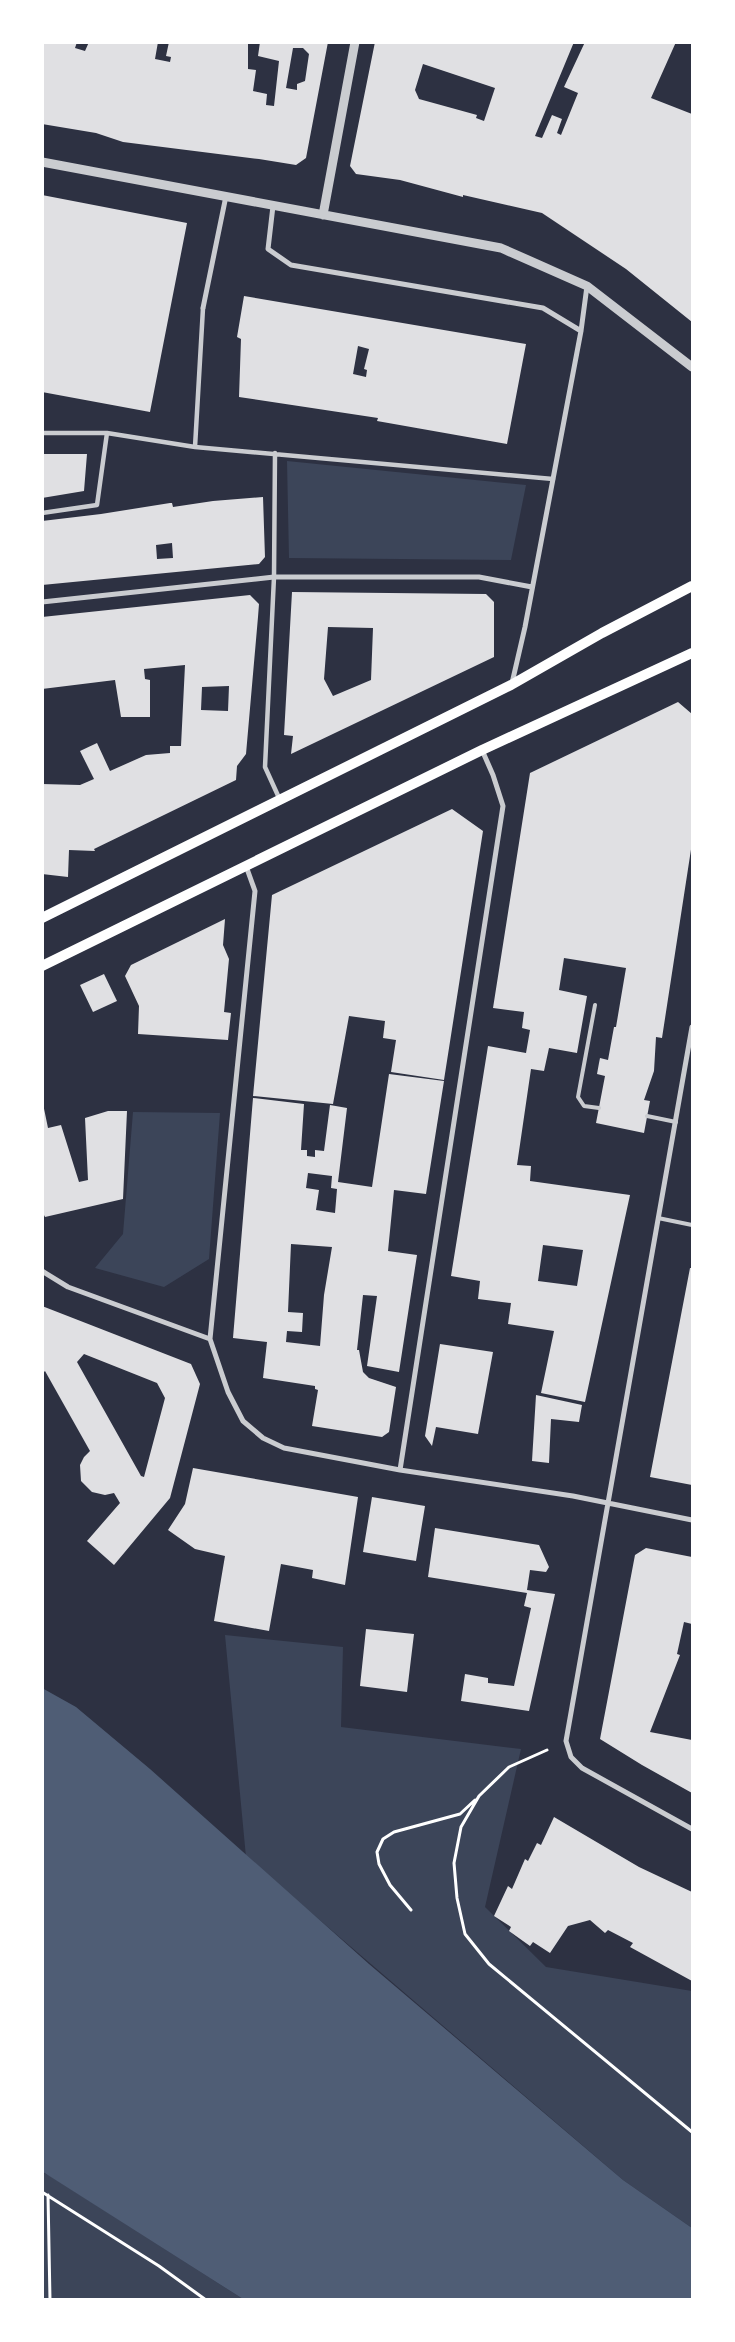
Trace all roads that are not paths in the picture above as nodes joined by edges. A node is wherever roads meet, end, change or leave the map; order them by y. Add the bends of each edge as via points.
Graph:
1 (355, 42) edge
2 (42, 162) edge
3 (226, 196) junction
4 (273, 206) junction
5 (323, 215) junction
6 (587, 286) junction
7 (203, 308) joint
8 (581, 331) junction
9 (692, 367) edge
10 (107, 432) junction
11 (42, 433) edge
12 (194, 447) junction
13 (275, 453) junction
14 (553, 479) junction
15 (42, 514) edge
16 (274, 577) junction
17 (692, 586) edge
18 (532, 587) junction
19 (42, 602) edge
20 (692, 653) edge
21 (511, 685) junction
22 (482, 750) junction
23 (280, 800) junction
24 (246, 866) junction
25 (42, 918) edge
26 (42, 966) edge
27 (595, 1005) dead end
28 (692, 1027) edge
29 (599, 1108) dead end
30 (647, 1116) dead end
31 (676, 1122) junction
32 (658, 1218) junction
33 (692, 1225) edge
34 (42, 1271) edge
35 (210, 1339) junction
36 (400, 1470) junction
37 (608, 1503) junction
38 (692, 1520) edge
39 (692, 1829) edge

1 - 5 street
2 - 3 street
3 - 4 street
3 - 7 street
4 - 5 street
4 - 8 street via 268,248 291,264 543,308
5 - 6 street via 501,248
6 - 8 street
6 - 9 street
7 - 12 street
8 - 14 street
10 - 11 street
10 - 12 street
10 - 15 street via 97,505
12 - 13 street
13 - 14 street
13 - 16 street
14 - 18 street
16 - 18 street via 479,577
16 - 19 street
16 - 23 street via 265,767
17 - 21 main road
18 - 21 street
20 - 22 main road
21 - 23 main road
22 - 24 main road
22 - 36 street via 503,806
23 - 25 main road
24 - 26 main road
24 - 35 street via 255,891
27 - 29 lane via 578,1097 584,1106
28 - 31 street
30 - 31 lane
31 - 32 street
32 - 33 lane
32 - 37 street
34 - 35 street via 68,1287
35 - 36 street via 228,1392 243,1421 263,1438 284,1448
36 - 37 street
37 - 38 street
37 - 39 street via 566,1741 571,1757 582,1768

